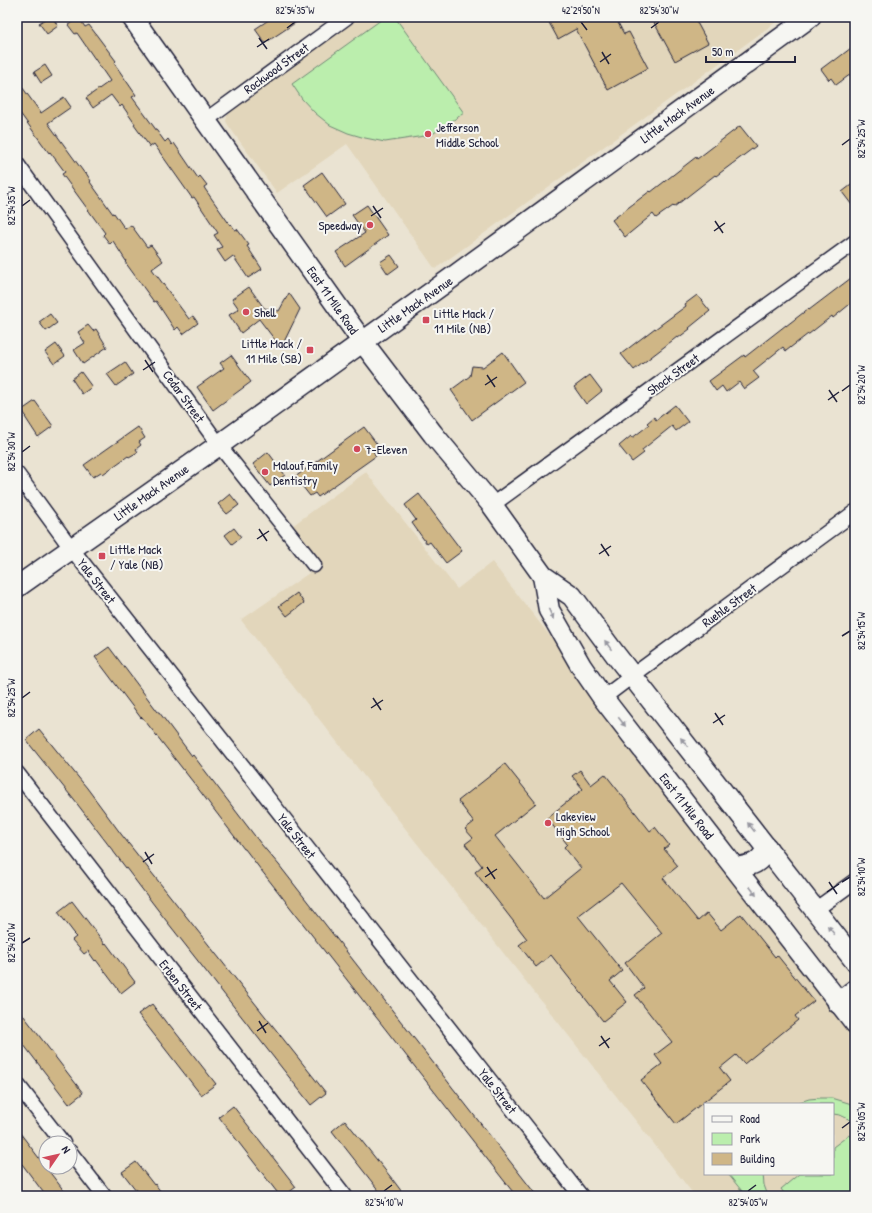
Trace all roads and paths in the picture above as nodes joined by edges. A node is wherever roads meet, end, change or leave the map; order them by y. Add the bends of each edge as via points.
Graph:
1 (132, 17) edge
2 (347, 17) edge
3 (810, 17) edge
4 (206, 120) junction
5 (17, 164) edge
6 (855, 242) edge
7 (362, 341) junction
8 (219, 445) junction
9 (17, 474) edge
10 (492, 505) junction
11 (855, 512) edge
12 (71, 548) junction
13 (314, 565) dead end
14 (543, 576) junction
15 (17, 587) edge
16 (632, 676) junction
17 (603, 698) junction
18 (17, 773) edge
19 (767, 848) junction
20 (735, 868) junction
21 (855, 880) edge
22 (815, 910) junction
23 (855, 961) edge
24 (855, 990) edge
25 (838, 1002) junction
26 (855, 1023) edge
27 (17, 1084) edge
28 (57, 1135) edge
29 (78, 1162) edge
30 (104, 1196) edge
31 (345, 1196) edge
32 (581, 1196) edge

1 - 4 main road, East 11 Mile Road
2 - 4 street, Rockwood Street
3 - 7 main road, Little Mack Avenue
4 - 7 main road, East 11 Mile Road
5 - 8 street, Cedar Street
6 - 10 street, Shock Street
7 - 8 main road, Little Mack Avenue
7 - 10 main road, East 11 Mile Road via 433,434
8 - 12 main road, Little Mack Avenue
8 - 13 street, Cedar Street
9 - 12 street, Yale Street
10 - 14 main road, East 11 Mile Road
11 - 16 street, Ruehle Street
12 - 15 main road, Little Mack Avenue
12 - 32 street, Yale Street
16 -> 14 main road, East 11 Mile Road via 572,596
14 -> 17 main road, East 11 Mile Road via 549,610 581,666
16 - 17 street, Ruehle Street
19 -> 16 main road, East 11 Mile Road
17 -> 20 main road, East 11 Mile Road
18 - 31 street, Erben Street
19 - 20 main road via 764,856 758,861
19 - 22 main road, East 11 Mile Road
20 -> 25 main road, East 11 Mile Road
21 - 22 street
23 -> 22 main road, East 11 Mile Road
24 - 25 main road
25 - 26 main road, East 11 Mile Road
27 - 28 street
29 - 30 street

